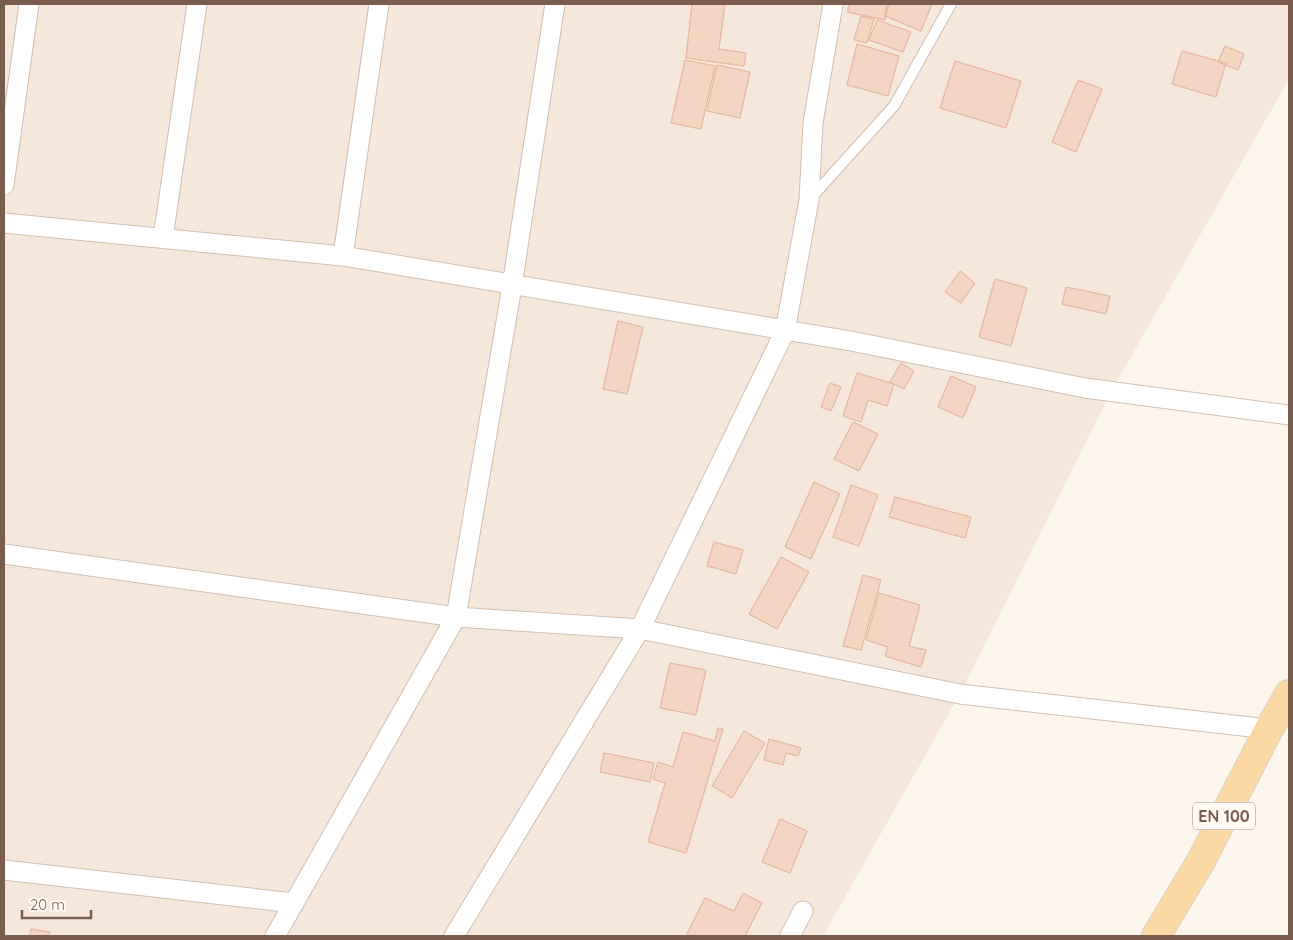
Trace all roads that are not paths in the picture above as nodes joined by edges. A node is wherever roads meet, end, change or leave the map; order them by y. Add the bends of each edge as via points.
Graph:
1 (29, 4) edge
2 (197, 4) edge
3 (379, 4) edge
4 (555, 4) edge
5 (833, 4) edge
6 (951, 4) edge
7 (4, 185) edge
8 (809, 200) junction
9 (4, 223) edge
10 (163, 238) junction
11 (343, 256) junction
12 (512, 286) junction
13 (785, 331) junction
14 (1289, 415) edge
15 (4, 554) edge
16 (456, 616) junction
17 (640, 629) junction
18 (1289, 694) edge
19 (1269, 729) junction
20 (4, 870) edge
21 (294, 903) junction
22 (803, 911) dead end
23 (275, 936) edge
24 (454, 936) edge
25 (790, 936) edge
26 (1156, 936) edge

1 - 7 street
2 - 10 street
3 - 11 street
4 - 12 street
5 - 8 street via 813,123
6 - 8 lane via 894,106
8 - 13 street
9 - 10 street
10 - 11 street
11 - 12 street
12 - 13 street
12 - 16 street
13 - 14 street via 1085,388
13 - 17 street
15 - 16 street
16 - 17 street
16 - 21 street
17 - 19 street via 960,694
17 - 24 street
18 - 19 main road, EN 100
19 - 26 main road, EN 100 via 1201,861
20 - 21 street
21 - 23 street
22 - 25 street

